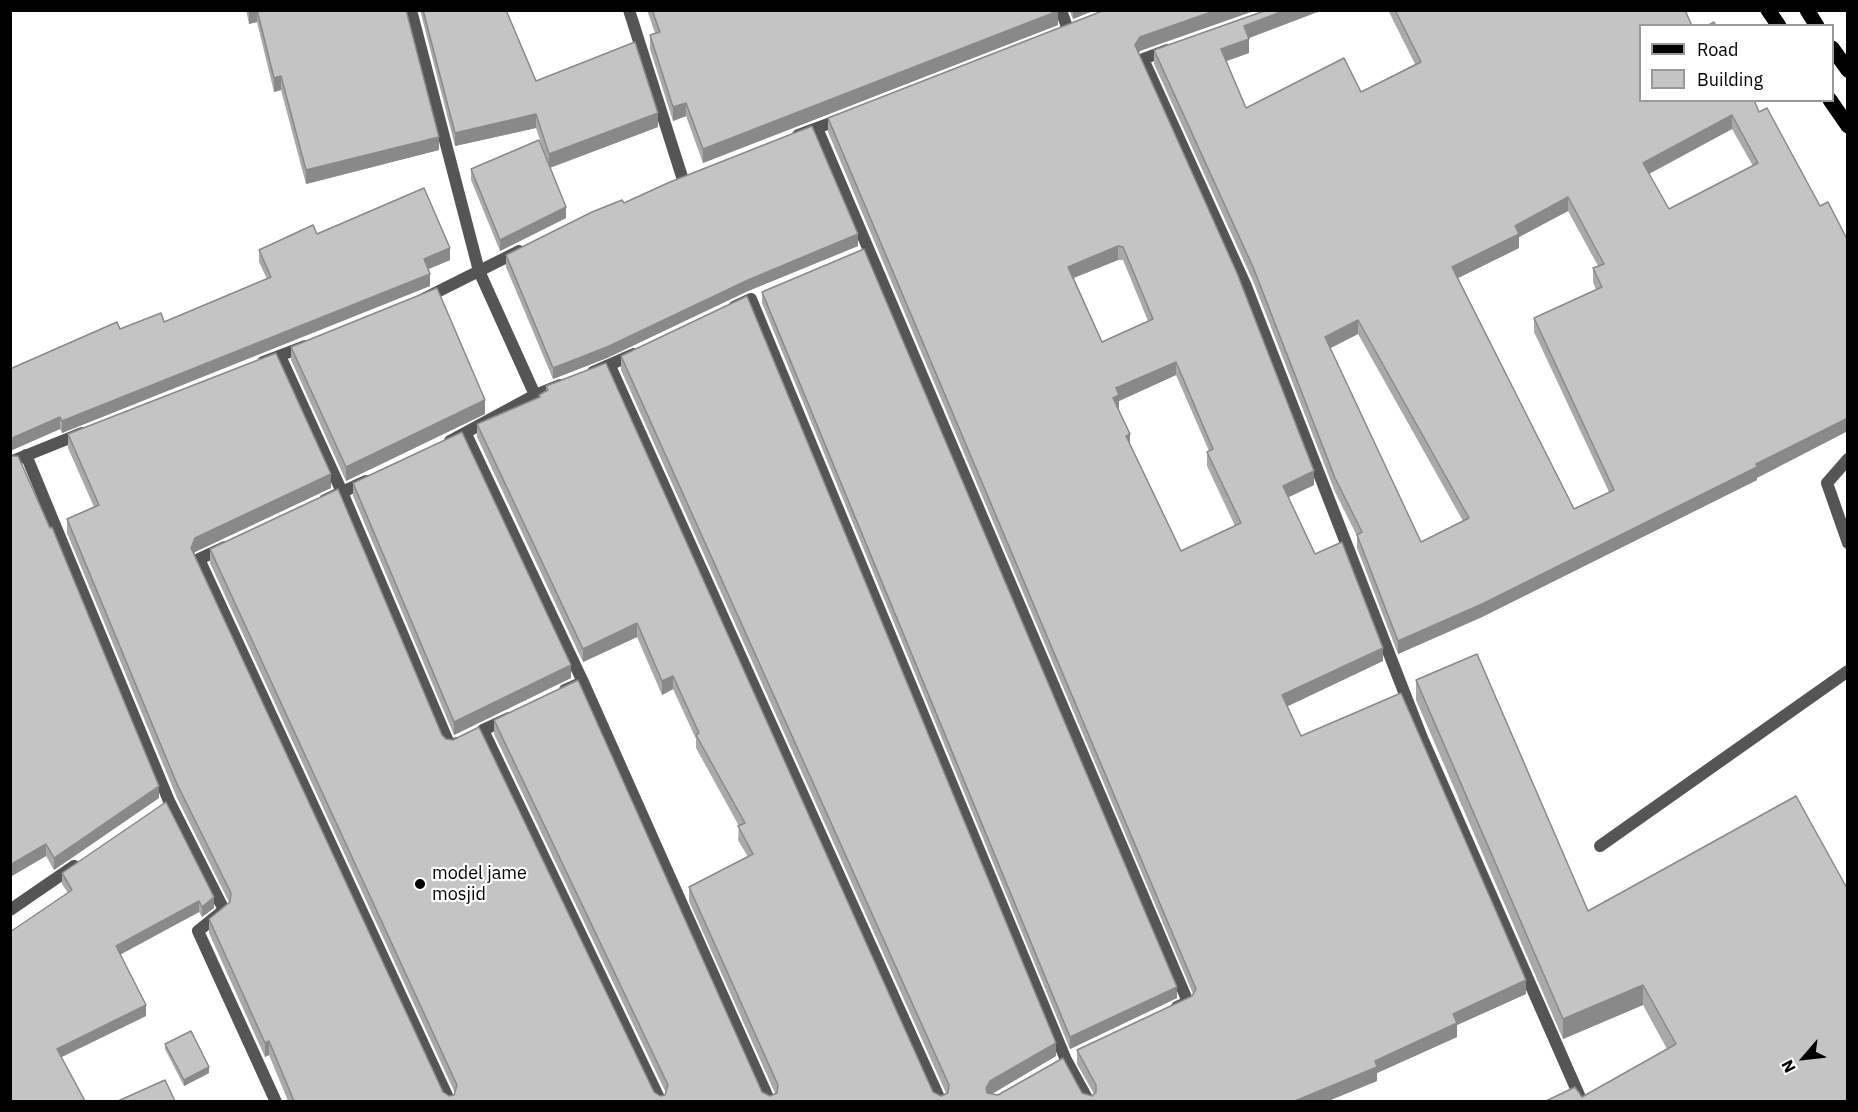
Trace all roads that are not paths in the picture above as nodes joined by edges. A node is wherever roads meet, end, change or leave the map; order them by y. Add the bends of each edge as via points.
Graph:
1 (411, 10) edge
2 (629, 10) edge
3 (1061, 10) edge
4 (1768, 10) edge
5 (1807, 10) edge
6 (1778, 24) edge
7 (1816, 24) edge
8 (1068, 30) edge
9 (1175, 48) edge
10 (1834, 49) edge
11 (1848, 70) edge
12 (1831, 102) edge
13 (850, 116) edge
14 (1848, 126) edge
15 (817, 128) junction
16 (784, 141) edge
17 (684, 180) edge
18 (529, 246) edge
19 (478, 271) junction
20 (415, 303) edge
21 (718, 315) edge
22 (321, 339) edge
23 (642, 350) edge
24 (280, 356) junction
25 (610, 366) junction
26 (246, 369) edge
27 (535, 395) junction
28 (92, 429) edge
29 (466, 434) junction
30 (435, 448) edge
31 (26, 455) junction
32 (1848, 459) edge
33 (10, 462) edge
34 (373, 477) edge
35 (342, 492) junction
36 (311, 506) edge
37 (240, 540) edge
38 (1848, 543) edge
39 (1848, 671) edge
40 (583, 682) junction
41 (553, 696) edge
42 (523, 711) edge
43 (475, 734) junction
44 (1600, 846) dead end
45 (85, 859) edge
46 (10, 910) edge
47 (1168, 1012) edge
48 (276, 1101) edge
49 (450, 1101) edge
50 (661, 1101) edge
51 (770, 1101) edge
52 (941, 1101) edge
53 (1089, 1101) edge
54 (1582, 1101) edge

1 - 19 street
2 - 17 street
3 - 8 street
4 - 6 main road
5 - 7 main road
9 - 54 street via 1143,59 1245,284 1422,738
10 - 11 main road
12 - 14 main road
13 - 15 street
15 - 16 street
15 - 47 street via 864,252 1188,1002
18 - 19 street
19 - 20 street
19 - 27 street
21 - 53 street via 756,297 1066,1060
22 - 24 street
23 - 25 street
24 - 26 street
24 - 35 street
25 - 27 street
25 - 52 street
27 - 29 street
28 - 31 street
29 - 30 street
29 - 40 street
31 - 33 street
31 - 48 street via 165,805 224,910 198,931
32 - 38 street via 1827,483
34 - 35 street
35 - 36 street
35 - 43 street via 450,746
37 - 49 street via 199,559
39 - 44 street
40 - 41 street
40 - 51 street
42 - 43 street
43 - 50 street
45 - 46 street

